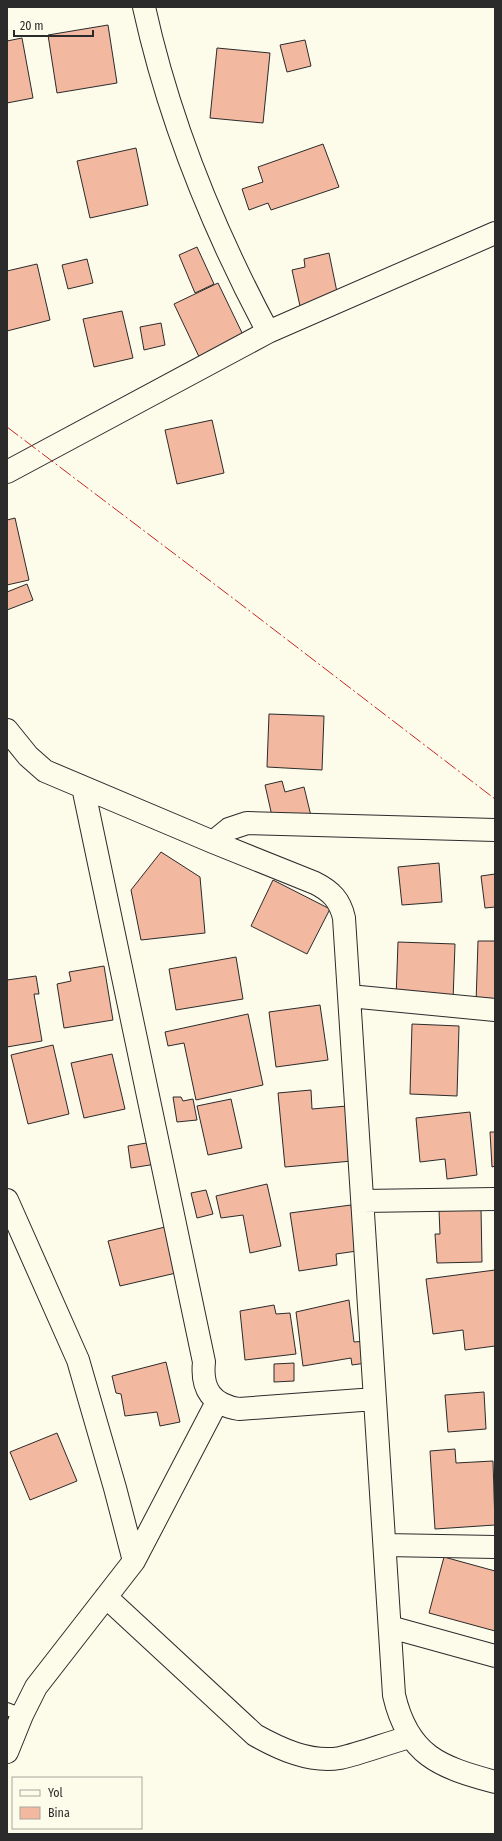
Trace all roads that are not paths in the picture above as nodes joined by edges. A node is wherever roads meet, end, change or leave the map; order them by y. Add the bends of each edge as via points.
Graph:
1 (144, 7) edge
2 (495, 232) edge
3 (268, 332) junction
4 (7, 472) edge
5 (7, 730) edge
6 (82, 787) junction
7 (495, 830) edge
8 (213, 842) junction
9 (349, 996) junction
10 (495, 1010) edge
11 (495, 1199) edge
12 (7, 1200) edge
13 (362, 1201) junction
14 (375, 1399) junction
15 (217, 1402) junction
16 (384, 1544) junction
17 (495, 1547) edge
18 (134, 1560) junction
19 (106, 1597) junction
20 (390, 1627) junction
21 (495, 1656) edge
22 (14, 1712) edge
23 (410, 1737) junction
24 (7, 1752) edge
25 (495, 1782) edge

1 - 3 street via 164,86 182,142 226,250
2 - 3 street
3 - 4 street
5 - 6 street via 28,756 45,771
6 - 8 street
6 - 15 street via 204,1362 204,1384
7 - 8 street via 247,823 229,829
8 - 9 street via 315,883 326,888 335,897 344,918
9 - 10 street
9 - 13 street
11 - 13 street
12 - 18 street via 78,1360
13 - 14 street
14 - 15 street via 239,1409
14 - 16 street
15 - 18 street
16 - 17 street
16 - 20 street
18 - 19 street
19 - 22 street
19 - 23 street via 255,1735 272,1745 306,1756 338,1758
20 - 21 street
20 - 23 street via 394,1696
22 - 24 street
23 - 25 street via 433,1759 447,1767

